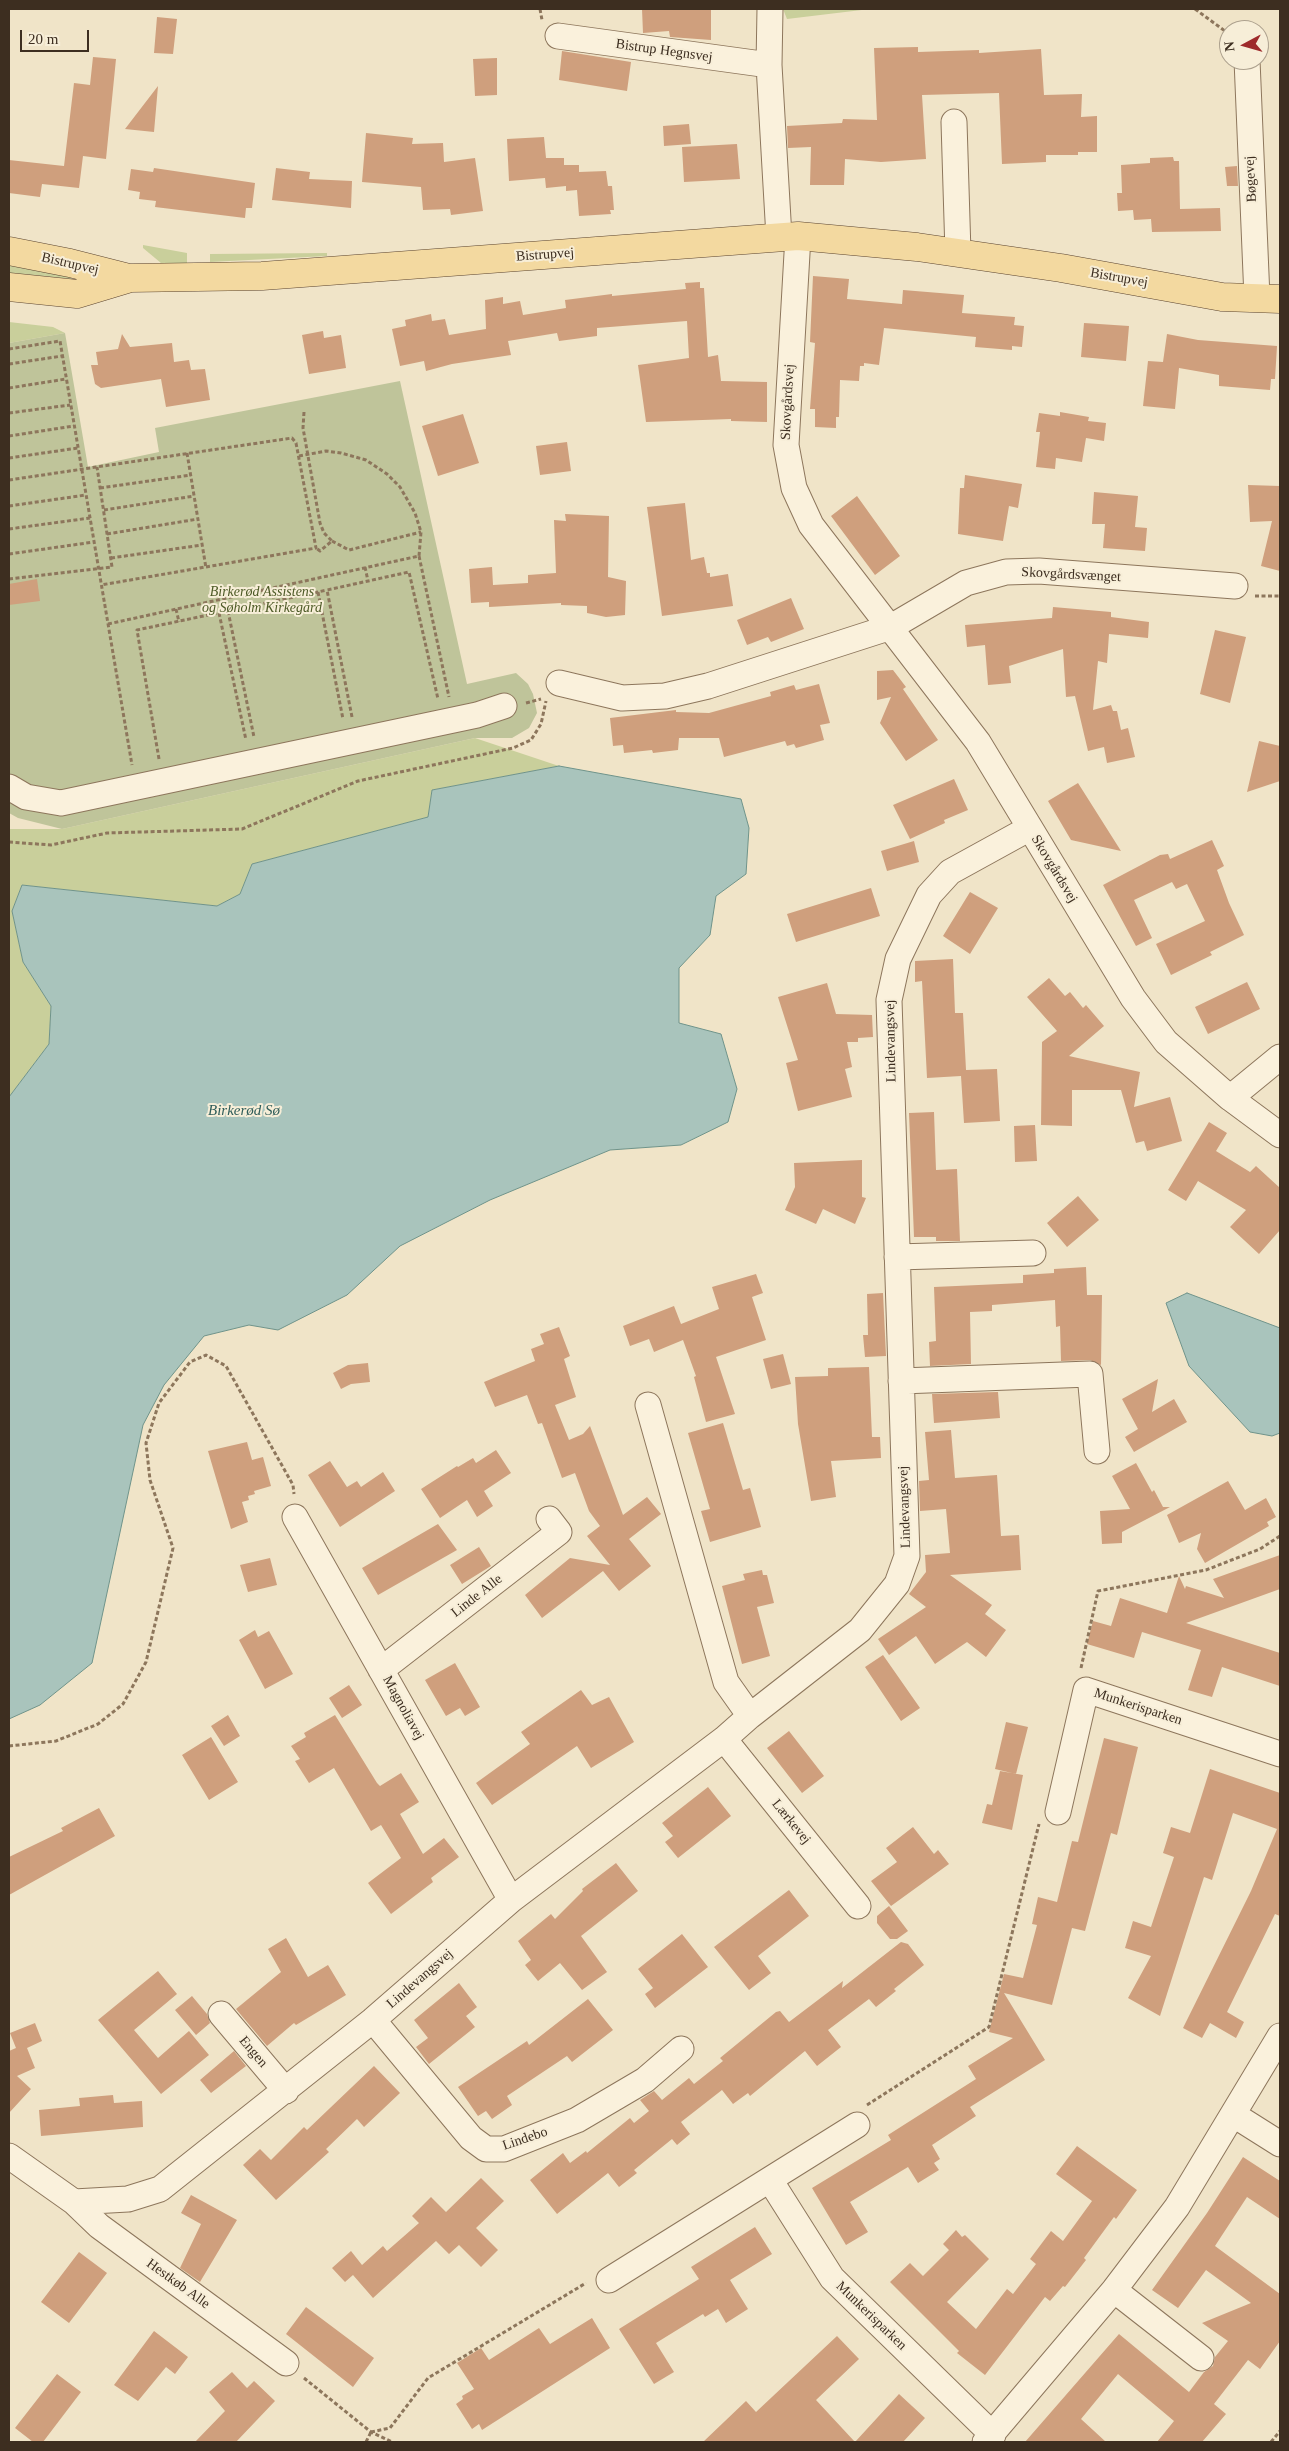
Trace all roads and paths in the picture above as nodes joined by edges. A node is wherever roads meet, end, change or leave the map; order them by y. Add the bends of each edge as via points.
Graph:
1 (770, 9) edge
2 (1195, 9) edge
3 (1219, 27) edge
4 (558, 36) dead end
5 (769, 65) junction
6 (1248, 70) edge
7 (954, 122) dead end
8 (788, 236) junction
9 (9, 251) edge
10 (958, 253) junction
11 (130, 278) junction
12 (9, 287) edge
13 (1269, 299) edge
14 (9, 349) edge
15 (62, 356) junction
16 (9, 364) edge
17 (66, 378) junction
18 (9, 388) edge
19 (70, 404) junction
20 (304, 412) dead end
21 (9, 413) edge
22 (74, 426) junction
23 (9, 436) edge
24 (78, 448) junction
25 (188, 453) junction
26 (307, 454) junction
27 (298, 456) junction
28 (9, 458) edge
29 (97, 467) junction
30 (82, 469) junction
31 (191, 475) junction
32 (9, 480) edge
33 (100, 488) junction
34 (86, 495) junction
35 (194, 496) junction
36 (9, 506) edge
37 (104, 510) junction
38 (90, 518) junction
39 (198, 519) junction
40 (9, 529) edge
41 (421, 532) junction
42 (107, 534) junction
43 (332, 541) junction
44 (94, 542) junction
45 (202, 544) junction
46 (316, 548) junction
47 (9, 554) edge
48 (419, 556) junction
49 (111, 558) junction
50 (365, 567) junction
51 (206, 568) junction
52 (98, 569) junction
53 (9, 579) edge
54 (368, 581) junction
55 (101, 585) junction
56 (1235, 586) dead end
57 (272, 588) junction
58 (327, 590) junction
59 (318, 592) junction
60 (274, 601) junction
61 (176, 609) junction
62 (228, 611) junction
63 (219, 613) junction
64 (179, 622) junction
65 (108, 624) junction
66 (891, 627) junction
67 (559, 682) joint
68 (504, 706) dead end
69 (352, 720) dead end
70 (449, 721) junction
71 (252, 727) junction
72 (345, 728) dead end
73 (244, 729) junction
74 (255, 741) dead end
75 (247, 745) dead end
76 (160, 761) dead end
77 (9, 787) edge
78 (136, 787) junction
79 (1030, 828) junction
80 (9, 842) edge
81 (1280, 1058) edge
82 (1230, 1098) junction
83 (1280, 1135) edge
84 (1033, 1253) dead end
85 (897, 1257) junction
86 (901, 1380) junction
87 (648, 1405) dead end
88 (1097, 1450) dead end
89 (295, 1517) joint
90 (549, 1519) dead end
91 (1280, 1536) edge
92 (381, 1670) junction
93 (1086, 1690) junction
94 (750, 1716) junction
95 (724, 1739) junction
96 (9, 1746) edge
97 (1280, 1754) edge
98 (1058, 1812) joint
99 (511, 1900) junction
100 (858, 1906) dead end
101 (221, 2014) dead end
102 (373, 2020) junction
103 (1280, 2036) edge
104 (681, 2049) dead end
105 (286, 2091) junction
106 (1234, 2115) junction
107 (857, 2126) joint
108 (1280, 2144) edge
109 (9, 2156) edge
110 (770, 2180) junction
111 (74, 2202) junction
112 (609, 2280) joint
113 (1114, 2290) junction
114 (1201, 2358) dead end
115 (286, 2363) joint
116 (1280, 2430) edge
117 (371, 2432) junction
118 (989, 2439) edge
119 (366, 2442) edge
120 (392, 2442) edge
121 (1271, 2442) edge

1 - 5 street
2 - 3 path
4 - 5 street, Bistrup Hegnsvej
5 - 8 street
6 - 13 street, Bøgevej
7 - 10 street
8 - 10 main road, Bistrupvej via 916,246
8 - 11 main road, Bistrupvej via 262,276
8 - 66 street, Skovgårdsvej via 786,445 794,488 811,525
9 - 11 main road, Bistrupvej
10 - 13 main road, Bistrupvej via 1222,296
11 - 12 main road, Bistrupvej via 77,294
14 - 15 path via 60,341
15 - 16 path
15 - 17 path
17 - 18 path
17 - 19 path
19 - 21 path
19 - 22 path
20 - 26 path via 302,428
22 - 23 path
22 - 24 path
24 - 28 path
24 - 30 path
25 - 27 path via 292,438
25 - 29 path
25 - 31 path
26 - 27 path
26 - 41 path via 326,451 353,455 376,466 404,494
26 - 43 path via 320,523
27 - 46 path
29 - 30 path
29 - 33 path
30 - 32 path
30 - 34 path
31 - 33 path
31 - 35 path
33 - 37 path
34 - 36 path
34 - 38 path
35 - 37 path
35 - 39 path
37 - 42 path
38 - 40 path
38 - 44 path
39 - 42 path
39 - 45 path
41 - 43 path via 349,550
41 - 48 path
42 - 49 path
43 - 46 path via 320,551
44 - 47 path
44 - 52 path
45 - 49 path
45 - 51 path
46 - 51 path
48 - 50 path
48 - 70 path
49 - 52 path via 112,567
50 - 54 path
50 - 57 path
51 - 55 path
52 - 53 path
52 - 55 path
54 - 58 path
54 - 70 path via 409,572
55 - 65 path
56 - 66 street, Skovgårdsvænget via 1039,571 1006,572 966,583
57 - 60 path
57 - 61 path
58 - 59 path
58 - 69 path
59 - 60 path
59 - 72 path
60 - 62 path
61 - 64 path
61 - 65 path
62 - 63 path
62 - 71 path
63 - 64 path
63 - 73 path
64 - 76 path via 137,630
65 - 78 path
66 - 67 street via 708,686 665,696 622,698
66 - 79 street, Skovgårdsvej via 978,742
67 - 80 path via 547,698 541,724 531,740 513,748 358,781 242,830 107,834 51,845
68 - 70 street
70 - 78 street
71 - 73 path
71 - 74 path
73 - 75 path
77 - 78 street via 26,797 61,803
79 - 82 street, Skovgårdsvej via 1132,998 1166,1042
79 - 85 street, Lindevangsvej via 950,872 930,895 898,959 889,1000
81 - 82 street
82 - 83 street, Skovgårdsvej
84 - 85 street
85 - 86 street, Lindevangsvej
86 - 88 street via 1090,1374
86 - 94 street, Lindevangsvej via 907,1556 897,1584 860,1630
87 - 94 street via 726,1682
89 - 92 street, Magnoliavej
89 - 96 path via 293,1485 226,1366 206,1355 190,1362 159,1402 146,1443 150,1480 173,1548 146,1662 123,1704 98,1724 56,1741
90 - 92 street, Linde Alle via 559,1532
91 - 93 path via 1260,1550 1206,1570 1098,1591 1080,1664
92 - 99 street, Magnoliavej
93 - 97 street, Munkerisparken
93 - 98 street, Munkerisparken
94 - 95 street, Lindevangsvej
95 - 99 street, Lindevangsvej
95 - 100 street, Lærkevej
98 - 107 path via 1040,1820 989,2027 867,2105
99 - 102 street, Lindevangsvej
101 - 105 street, Engen
102 - 104 street, Lindebo via 471,2138 486,2149 504,2149 577,2120 645,2080
102 - 105 street, Lindevangsvej
103 - 106 street, Munkerisparken
105 - 111 street, Lindevangsvej via 160,2189 128,2199
106 - 108 street
106 - 113 street, Munkerisparken via 1177,2207
107 - 110 street
109 - 111 street, Hestkøb Alle
110 - 112 street
110 - 118 street, Munkerisparken via 832,2278
111 - 115 street, Hestkøb Alle via 99,2226
112 - 117 path via 588,2281 428,2378 390,2428
113 - 114 street
113 - 118 street, Munkerisparken
115 - 117 path
116 - 121 path
117 - 119 path
117 - 120 path

